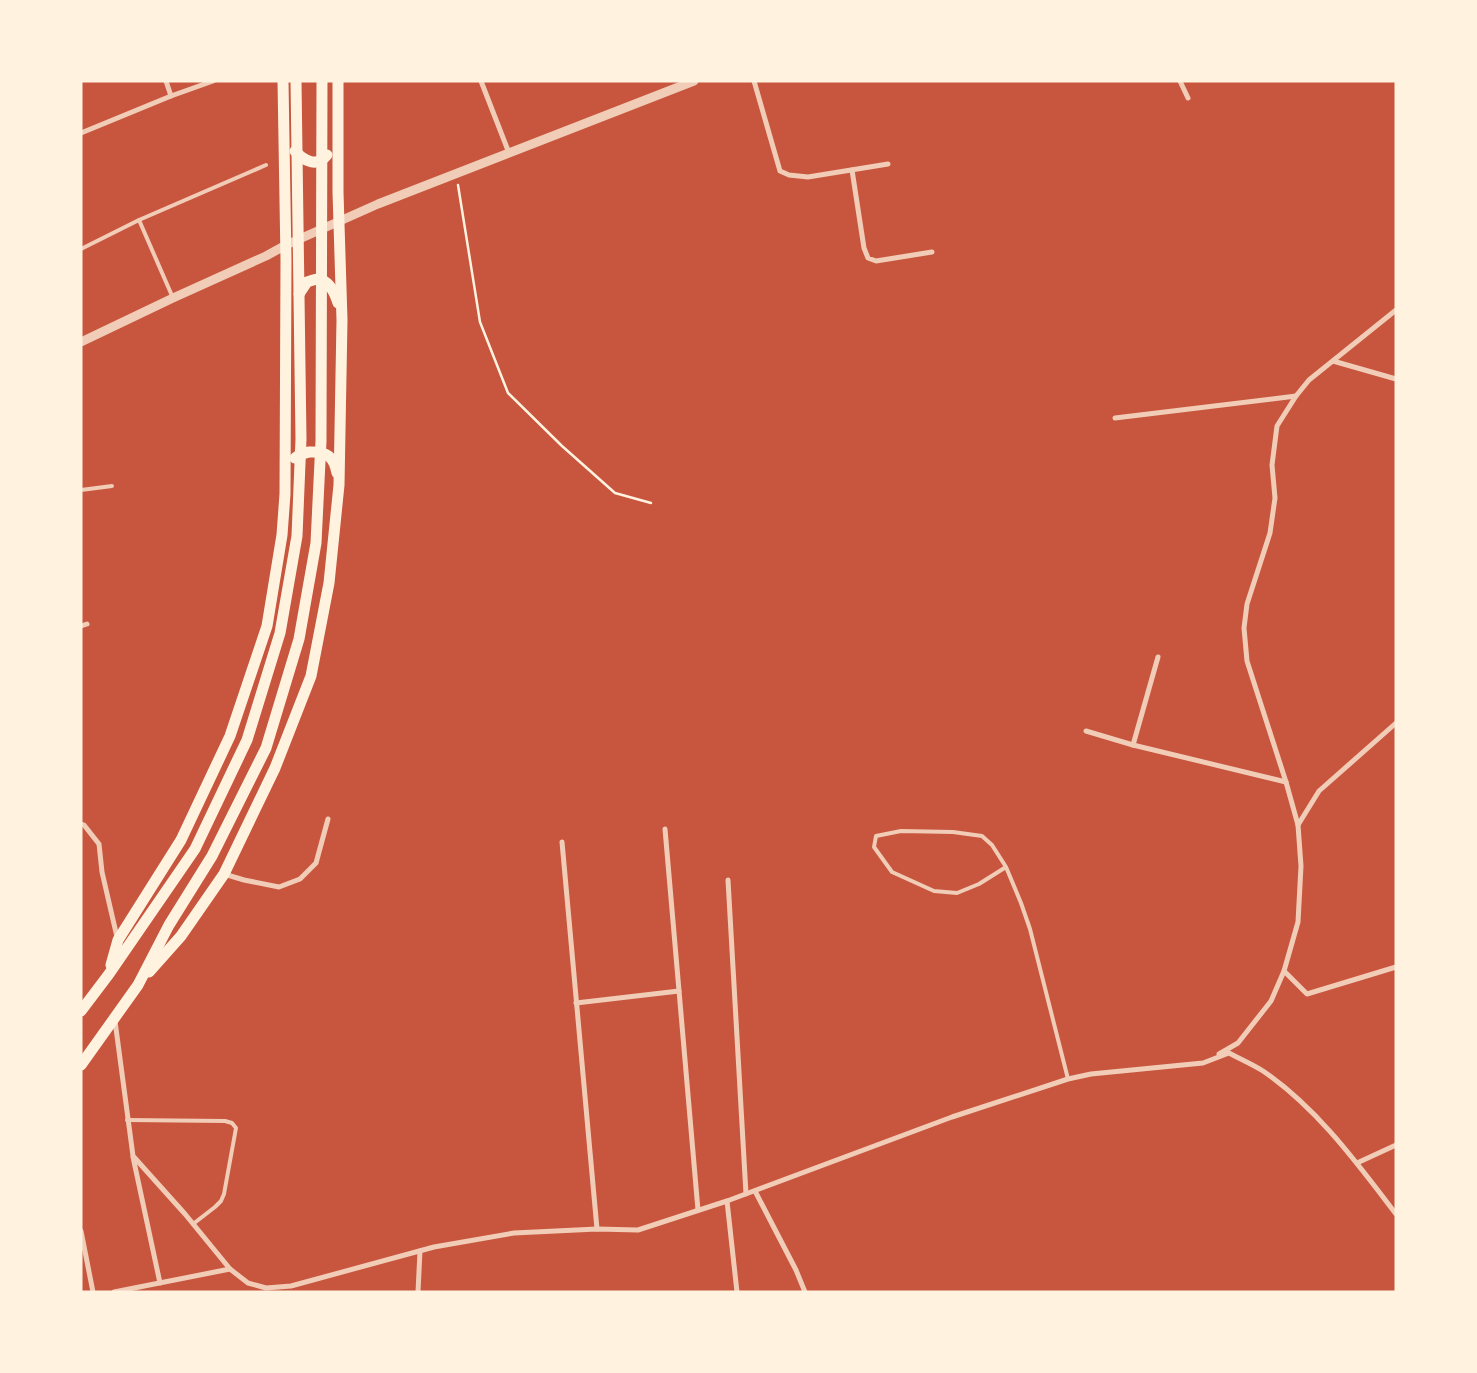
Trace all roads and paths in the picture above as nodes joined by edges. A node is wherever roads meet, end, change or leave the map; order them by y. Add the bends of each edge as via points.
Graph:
1 (166, 81) edge
2 (213, 81) edge
3 (283, 81) edge
4 (296, 81) edge
5 (322, 81) edge
6 (338, 81) edge
7 (481, 81) edge
8 (694, 81) edge
9 (754, 81) edge
10 (1180, 81) edge
11 (171, 96) junction
12 (1188, 98) dead end
13 (283, 108) junction
14 (339, 115) junction
15 (81, 133) edge
16 (509, 153) junction
17 (888, 164) dead end
18 (266, 165) dead end
19 (852, 170) junction
20 (456, 174) junction
21 (139, 220) junction
22 (339, 222) junction
23 (286, 245) junction
24 (81, 249) edge
25 (932, 252) dead end
26 (173, 298) junction
27 (1396, 310) edge
28 (342, 320) junction
29 (285, 325) junction
30 (81, 342) edge
31 (1333, 361) junction
32 (1396, 379) edge
33 (1296, 396) junction
34 (1115, 418) dead end
35 (340, 485) junction
36 (112, 486) dead end
37 (81, 490) edge
38 (285, 494) junction
39 (651, 502) dead end
40 (87, 624) dead end
41 (81, 626) edge
42 (1158, 657) dead end
43 (1396, 723) edge
44 (1086, 732) dead end
45 (1133, 745) junction
46 (1286, 782) junction
47 (328, 819) dead end
48 (81, 824) edge
49 (1298, 825) junction
50 (665, 828) dead end
51 (562, 842) dead end
52 (1006, 867) junction
53 (224, 874) junction
54 (728, 880) dead end
55 (118, 940) junction
56 (1396, 967) edge
57 (1284, 971) junction
58 (109, 974) junction
59 (138, 985) junction
60 (679, 991) junction
61 (576, 1003) junction
62 (81, 1011) edge
63 (115, 1018) junction
64 (1203, 1063) junction
65 (81, 1065) edge
66 (1068, 1079) junction
67 (127, 1120) junction
68 (1396, 1145) edge
69 (133, 1156) junction
70 (1357, 1162) junction
71 (755, 1190) junction
72 (746, 1194) junction
73 (727, 1201) junction
74 (698, 1210) junction
75 (1396, 1214) edge
76 (193, 1224) junction
77 (597, 1229) junction
78 (81, 1232) edge
79 (420, 1251) junction
80 (230, 1269) junction
81 (160, 1283) junction
82 (93, 1292) edge
83 (114, 1292) edge
84 (418, 1292) edge
85 (737, 1292) edge
86 (805, 1292) edge

1 - 11 street
2 - 11 street
3 - 13 main road
4 - 58 main road via 301,439 297,536 280,633 247,740 195,848
5 - 59 main road via 321,440 316,543 299,639 266,748 212,856 169,924
6 - 14 main road
7 - 16 street
8 - 16 street
9 - 19 street via 780,171 808,177
10 - 12 street
11 - 15 street
13 - 14 main road via 288,136 296,152 303,160 314,163 324,158 331,148
13 - 23 main road
14 - 22 main road
16 - 20 street
17 - 19 street
18 - 21 lane
19 - 25 street via 868,258 876,261
20 - 22 street
20 - 39 path via 480,322 508,392 562,446 615,492
21 - 24 lane
21 - 26 lane
22 - 23 street
22 - 28 main road
23 - 26 street
23 - 29 main road
26 - 30 street
27 - 31 street
28 - 29 main road via 333,290 318,279 306,282 293,302
28 - 35 main road
29 - 38 main road
31 - 32 street
31 - 33 street via 1309,380
33 - 34 street
33 - 46 street via 1277,426 1272,465 1275,498 1270,533 1247,604 1244,628 1247,661
35 - 38 main road via 330,457 322,452 299,454 291,462
35 - 53 main road via 329,583 311,676 275,768
36 - 37 lane
38 - 55 main road via 282,535 267,626 230,736 181,840
40 - 41 street
42 - 45 street
43 - 49 street via 1319,791
44 - 45 street
45 - 46 street
46 - 49 street
47 - 53 street via 316,862 300,879 279,887
48 - 55 street via 99,844
49 - 57 street via 1301,866 1298,922
50 - 60 street
51 - 61 street
52 - 52 lane via 982,836 901,831 876,836 874,847 892,872 934,891 957,893
52 - 66 lane via 1030,929
53 - 59 main road via 181,936
54 - 72 street
55 - 58 main road
56 - 57 street via 1307,994
57 - 64 street via 1271,1001 1238,1043
58 - 62 main road
59 - 63 main road
60 - 61 street
60 - 74 street
61 - 77 street
63 - 65 main road
63 - 67 street
64 - 66 street
64 - 70 street via 1229,1053 1262,1071 1303,1103
66 - 71 street via 952,1116
67 - 69 street
67 - 76 lane via 225,1121 236,1128 221,1201
68 - 70 street
69 - 76 street
69 - 81 street
70 - 75 street
71 - 72 street
71 - 86 street
72 - 73 street
73 - 74 street
73 - 85 street
74 - 77 street via 638,1230
76 - 80 street
77 - 79 street via 514,1233
78 - 82 street
79 - 80 street via 291,1286 266,1288 248,1283
79 - 84 street
80 - 81 street
81 - 83 street

